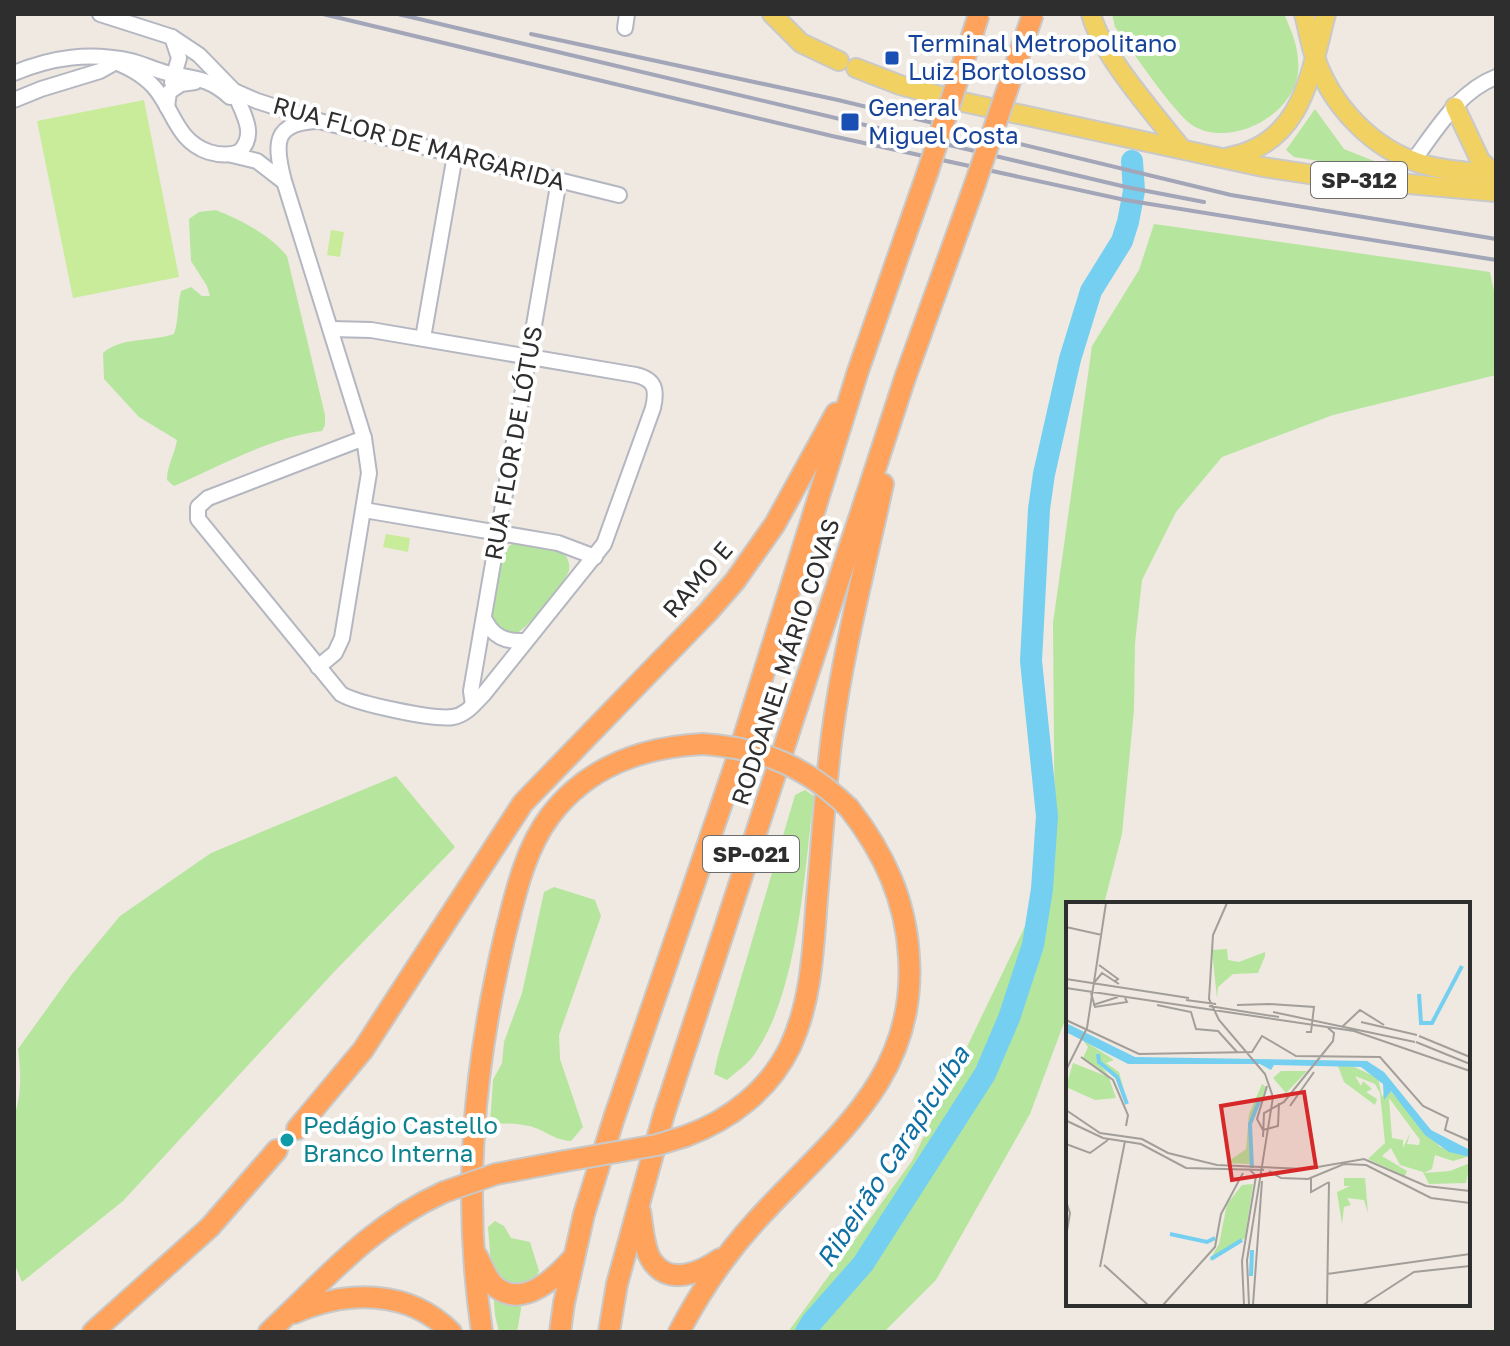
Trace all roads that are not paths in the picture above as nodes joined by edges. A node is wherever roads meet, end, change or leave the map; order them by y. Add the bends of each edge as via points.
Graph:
1 (100, 14) edge
2 (772, 14) edge
3 (979, 14) edge
4 (1033, 14) edge
5 (1091, 14) edge
6 (1304, 14) edge
7 (1326, 14) edge
8 (172, 37) junction
9 (1315, 57) junction
10 (111, 60) junction
11 (14, 73) edge
12 (175, 74) junction
13 (1496, 77) edge
14 (215, 86) junction
15 (234, 91) junction
16 (168, 99) junction
17 (14, 100) edge
18 (1455, 107) junction
19 (241, 109) junction
20 (319, 121) junction
21 (1181, 148) junction
22 (230, 155) junction
23 (455, 155) junction
24 (1224, 158) junction
25 (1413, 161) junction
26 (559, 180) junction
27 (1495, 180) edge
28 (284, 181) junction
29 (619, 195) dead end
30 (331, 329) junction
31 (423, 338) junction
32 (529, 356) junction
33 (858, 371) junction
34 (905, 378) junction
35 (364, 438) junction
36 (364, 510) junction
37 (499, 533) junction
38 (595, 557) junction
39 (484, 618) junction
40 (525, 641) junction
41 (318, 667) junction
42 (473, 705) junction
43 (297, 1129) dead end
44 (277, 1150) dead end
45 (639, 1206) junction
46 (472, 1248) junction
47 (732, 1249) junction
48 (573, 1258) junction
49 (276, 1325) edge
50 (93, 1332) edge
51 (451, 1332) edge
52 (482, 1332) edge
53 (560, 1332) edge
54 (609, 1332) edge
55 (679, 1332) edge

1 - 8 street, RUA FLOR DE MARGARIDA
2 - 21 main road via 801,43 900,85
3 - 33 highway, RODOANEL MÁRIO COVAS / SP-021, bridge
4 - 34 highway, RODOANEL MÁRIO COVAS / SP-021, bridge
5 - 21 main road via 1098,34
6 - 9 main road
7 - 9 main road
8 - 12 street via 179,58
8 - 15 street, RUA FLOR DE MARGARIDA via 199,55
9 - 24 main road via 1307,90 1282,129 1263,144
9 - 25 main road, SP-312 via 1334,96 1354,121
10 - 11 street via 64,57
10 - 12 street
10 - 16 street
10 - 17 street via 100,71
12 - 14 street via 199,77
12 - 16 street
13 - 18 street
14 - 15 street
14 - 16 street via 187,82
14 - 19 street
15 - 19 street
15 - 20 street, RUA FLOR DE MARGARIDA
16 - 22 street via 176,127 187,140 208,152
18 - 25 street
18 - 27 main road
19 - 22 street via 248,141
20 - 23 street, RUA FLOR DE MARGARIDA
20 - 28 street via 297,124 280,136 277,148
21 - 24 main road
22 - 28 street via 257,161
23 - 26 street, RUA FLOR DE MARGARIDA
23 - 31 street
24 - 27 main road, SP-312 via 1322,176
25 - 27 main road, SP-312
26 - 29 street, RUA FLOR DE MARGARIDA
26 - 32 street, RUA FLOR DE LÓTUS
28 - 30 street
30 - 31 street
30 - 35 street
31 - 32 street
32 - 37 street, RUA FLOR DE LÓTUS
32 - 38 street via 636,375 650,380 655,389 621,503
33 - 43 highway, RAMO E via 775,524 735,581 534,790 363,1050
33 - 48 highway, RODOANEL MÁRIO COVAS / SP-021
34 - 45 highway, RODOANEL MÁRIO COVAS / SP-021 via 664,1114
34 - 49 highway, bridge via 840,684 812,958 804,1007 789,1050 762,1087 727,1117 686,1136 496,1174 397,1216
35 - 36 street via 369,473
35 - 41 street via 208,498 197,511 209,534
36 - 37 street
36 - 41 street via 342,638 335,653
37 - 38 street via 563,544
37 - 39 street, RUA FLOR DE LÓTUS
38 - 40 street
39 - 40 street via 499,638
39 - 42 street, RUA FLOR DE LÓTUS
40 - 42 street
41 - 42 street via 341,694 357,702 451,717
44 - 50 highway via 210,1227
45 - 47 highway via 652,1260 665,1273 696,1273
45 - 54 highway, RODOANEL MÁRIO COVAS / SP-021
46 - 47 highway, bridge via 472,1133 485,1023 514,903 536,839 564,799 604,768 651,750 703,744 783,760 849,808 883,857 900,900 910,968 906,1014 892,1060 869,1099
46 - 48 highway via 487,1278 507,1293 521,1294 546,1284
46 - 52 highway
47 - 55 highway
48 - 53 highway, RODOANEL MÁRIO COVAS / SP-021
49 - 51 highway via 321,1303 366,1296 416,1306

